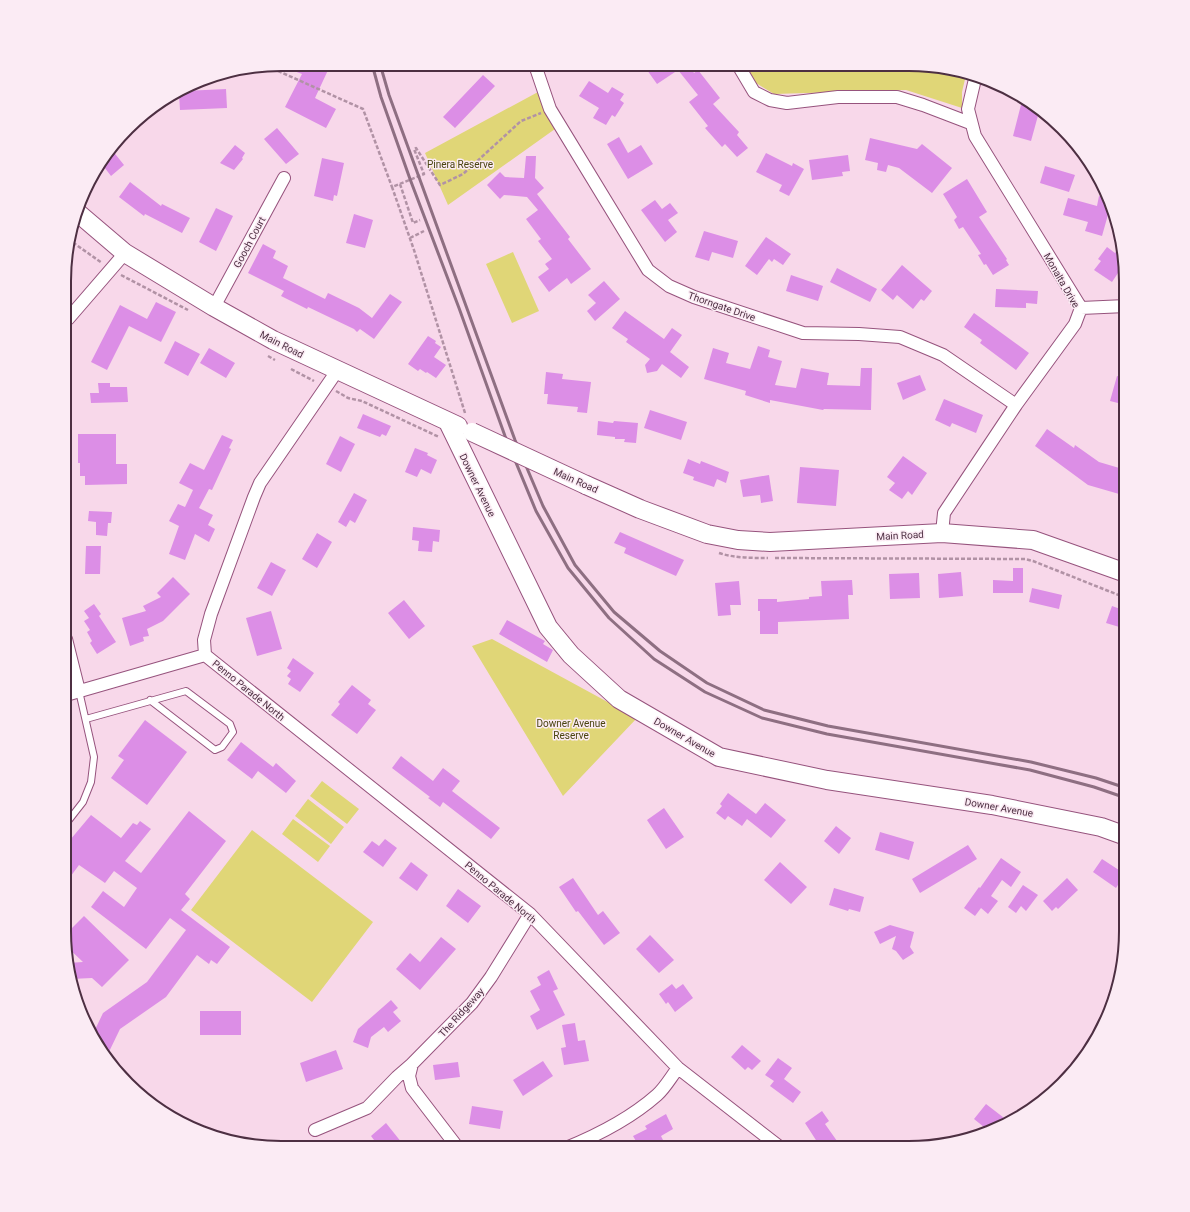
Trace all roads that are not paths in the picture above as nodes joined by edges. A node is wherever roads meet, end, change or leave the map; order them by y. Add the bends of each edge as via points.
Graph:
1 (537, 71) edge
2 (742, 71) edge
3 (974, 81) edge
4 (970, 123) junction
5 (284, 178) dead end
6 (81, 216) edge
7 (125, 253) junction
8 (1119, 306) edge
9 (214, 307) junction
10 (1081, 308) junction
11 (71, 316) edge
12 (337, 370) junction
13 (1016, 405) junction
14 (448, 422) junction
15 (942, 533) junction
16 (1119, 571) edge
17 (205, 655) junction
18 (71, 659) edge
19 (79, 691) junction
20 (71, 693) edge
21 (150, 700) junction
22 (86, 719) junction
23 (71, 817) edge
24 (1119, 833) edge
25 (530, 914) junction
26 (412, 1064) junction
27 (678, 1068) junction
28 (315, 1130) dead end
29 (453, 1141) edge
30 (583, 1141) edge
31 (772, 1141) edge

1 - 13 street, Thorngate Drive via 550,109 648,270 669,286 694,297 803,333 900,337 943,355
2 - 4 street via 754,92 770,100 787,103 838,97 897,97
3 - 4 street, Monalta Drive via 968,109
4 - 10 street, Monalta Drive via 975,136
5 - 9 street, Gooch Court
6 - 7 main road, Main Road
7 - 9 main road, Main Road
7 - 11 street
8 - 10 street
9 - 12 main road, Main Road via 274,340
10 - 13 street, Monalta Drive via 1075,324
12 - 14 main road, Main Road
12 - 17 street, Penno Parade North via 260,483 211,614 204,640
13 - 15 street, Monalta Drive via 944,513
14 - 15 main road, Main Road, bridge via 640,509 707,534 738,540 770,542
14 - 24 main road, Downer Avenue via 548,627 570,655 619,699 719,757 827,780 992,805 1101,827
15 - 16 main road, Main Road via 1033,540
17 - 19 street, Penno Parade North
17 - 25 street, Penno Parade North
18 - 19 street
19 - 20 street, Penno Parade North
19 - 22 lane
21 - 21 lane via 186,690 230,724 233,732 222,747 214,750
21 - 22 lane
22 - 23 lane via 94,756 91,782 83,802
25 - 26 street, The Ridgeway via 491,978 472,1003
25 - 27 street, Penno Parade North
26 - 28 street, The Ridgeway via 367,1108
26 - 29 street via 409,1076 412,1088
27 - 30 street via 658,1095 629,1116
27 - 31 street, Penno Parade North

